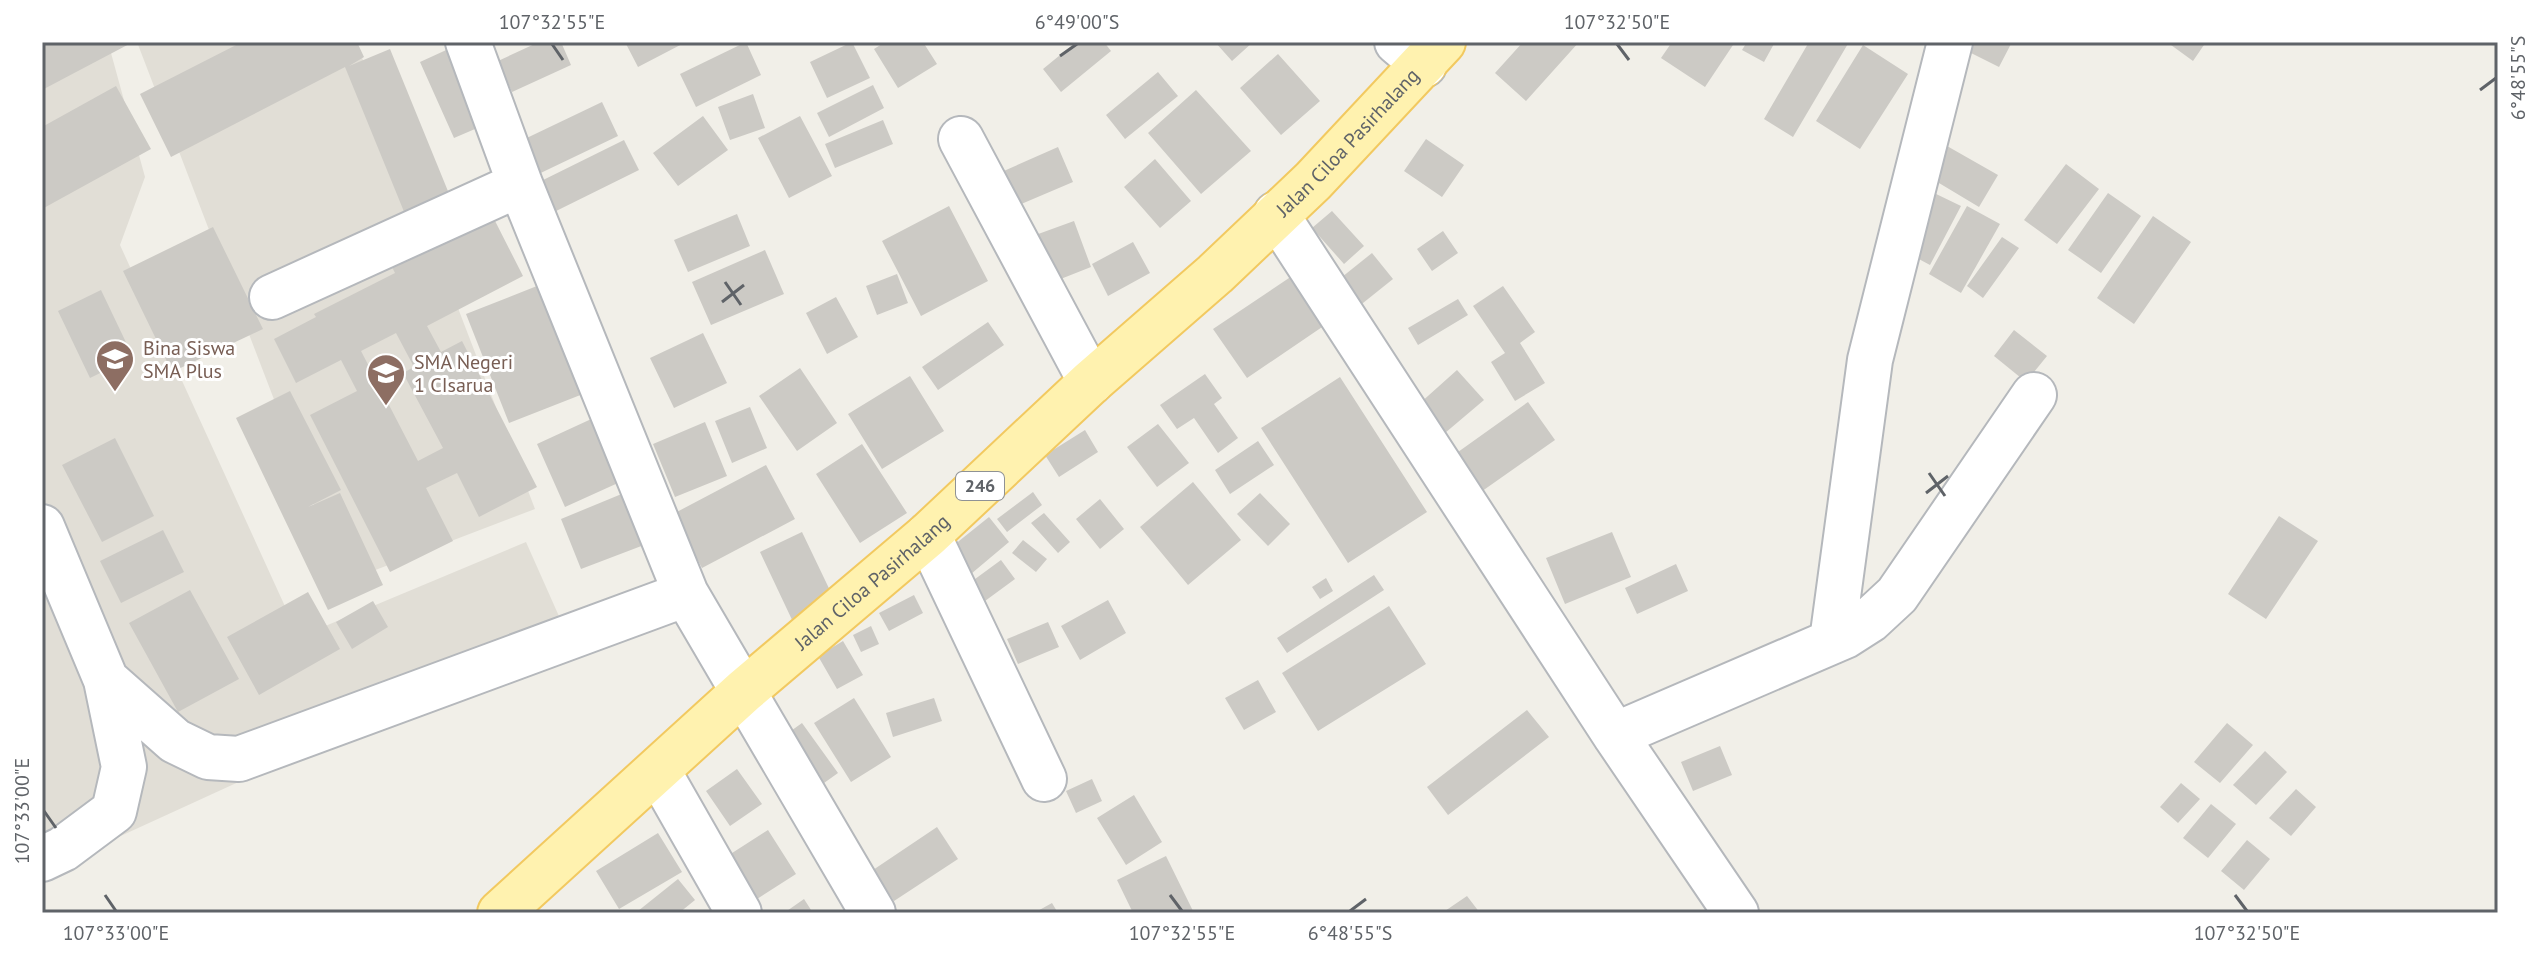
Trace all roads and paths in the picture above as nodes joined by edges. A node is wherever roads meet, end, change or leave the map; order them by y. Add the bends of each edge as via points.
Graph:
1 (468, 42) edge
2 (1950, 42) edge
3 (1421, 50) edge
4 (961, 139) dead end
5 (520, 184) junction
6 (1276, 214) junction
7 (272, 297) dead end
8 (1091, 382) junction
9 (2034, 395) dead end
10 (42, 527) edge
11 (928, 535) junction
12 (686, 594) junction
13 (1832, 641) junction
14 (106, 680) junction
15 (744, 691) junction
16 (1615, 735) junction
17 (658, 771) junction
18 (1044, 779) dead end
19 (42, 859) edge
20 (500, 913) edge
21 (739, 913) edge
22 (873, 913) edge
23 (1736, 913) edge

1 - 5 street
2 - 13 street via 1870,360
3 - 6 main road, Jalan Ciloa Pasirhalang / 246 via 1313,181
4 - 8 street
5 - 7 street
5 - 12 street
6 - 8 main road, Jalan Ciloa Pasirhalang / 246
6 - 16 street
8 - 11 main road, Jalan Ciloa Pasirhalang / 246
9 - 13 street via 1897,595 1860,628
10 - 14 street
11 - 15 main road, Jalan Ciloa Pasirhalang / 246
11 - 18 street
12 - 14 street via 239,759 208,757 175,741
12 - 15 street
13 - 16 street
14 - 19 street via 124,767 114,811
15 - 17 main road, Jalan Ciloa Pasirhalang / 246
15 - 22 street
16 - 23 street
17 - 20 main road, Jalan Ciloa Pasirhalang / 246
17 - 21 street

